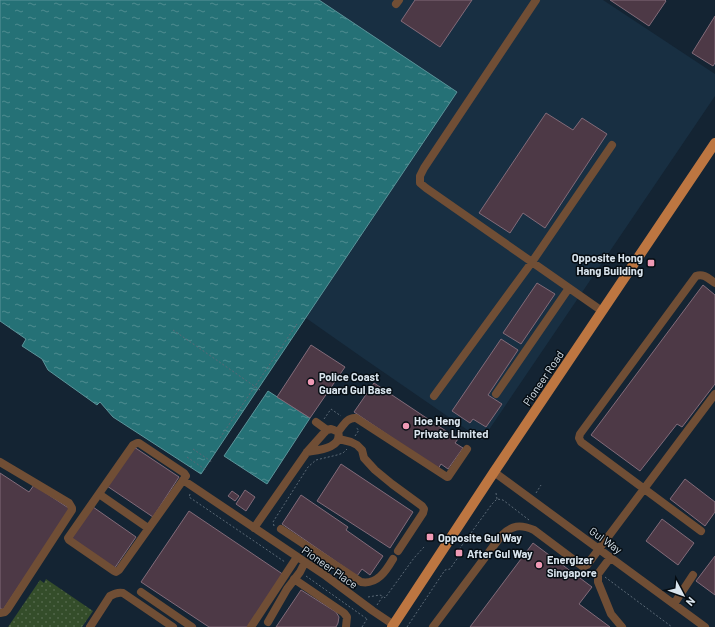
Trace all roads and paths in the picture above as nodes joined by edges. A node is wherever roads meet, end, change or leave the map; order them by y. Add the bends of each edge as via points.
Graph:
1 (536, 0) edge
2 (715, 143) edge
3 (612, 145) dead end
4 (532, 262) junction
5 (715, 283) edge
6 (569, 288) junction
7 (602, 311) junction
8 (297, 324) dead end
9 (173, 330) dead end
10 (255, 386) junction
11 (260, 390) dead end
12 (496, 394) dead end
13 (715, 394) edge
14 (434, 396) dead end
15 (316, 422) dead end
16 (327, 430) junction
17 (338, 436) junction
18 (220, 438) dead end
19 (193, 449) dead end
20 (467, 449) dead end
21 (307, 452) junction
22 (187, 457) dead end
23 (0, 462) edge
24 (212, 462) dead end
25 (206, 470) dead end
26 (494, 472) junction
27 (188, 484) junction
28 (645, 489) junction
29 (496, 493) dead end
30 (99, 494) junction
31 (498, 499) junction
32 (533, 523) dead end
33 (148, 528) junction
34 (254, 528) junction
35 (281, 529) dead end
36 (702, 531) dead end
37 (424, 547) dead end
38 (599, 549) junction
39 (398, 551) dead end
40 (297, 557) junction
41 (610, 558) junction
42 (393, 559) dead end
43 (305, 562) junction
44 (334, 564) junction
45 (292, 566) junction
46 (300, 572) junction
47 (599, 573) junction
48 (693, 575) dead end
49 (326, 576) junction
50 (294, 580) junction
51 (141, 592) dead end
52 (383, 596) junction
53 (363, 598) dead end
54 (674, 604) junction
55 (373, 611) junction
56 (0, 613) edge
57 (367, 619) junction
58 (268, 622) dead end
59 (393, 626) edge
60 (90, 627) edge
61 (173, 627) edge
62 (192, 627) edge
63 (251, 627) edge
64 (346, 627) edge
65 (362, 627) edge
66 (407, 627) edge
67 (433, 627) edge
68 (622, 627) edge
69 (672, 627) edge
70 (705, 627) edge

1 - 4 street via 420,176 420,183 426,188
2 - 7 main road, Pioneer Road
3 - 4 street
4 - 6 street
4 - 14 street
5 - 28 street via 703,275 696,276 580,434 581,442
6 - 7 street
6 - 12 street
7 - 26 main road, Pioneer Road
8 - 10 path
9 - 10 path
10 - 11 path
10 - 18 path
13 - 28 street
15 - 16 street
16 - 17 street via 334,430
16 - 21 street
17 - 20 street via 348,419 356,418 445,477 448,477
17 - 21 street via 337,442 331,447
17 - 39 street via 358,445 364,458 375,470 424,509
19 - 24 path
21 - 34 street
22 - 25 path
23 - 56 street via 69,503 72,508 7,610
26 - 38 street, Gul Way
26 - 59 main road, Pioneer Road
27 - 30 street via 184,473 137,443
27 - 33 street
27 - 34 street, Pioneer Place
27 - 45 path via 189,497
28 - 36 street
28 - 38 street
29 - 31 path
30 - 33 street
30 - 33 street via 68,538 112,571 119,570
31 - 32 path via 503,500
31 - 66 path via 488,507 460,548 459,556 450,570 445,570
34 - 40 street, Pioneer Place
35 - 44 street
37 - 52 path via 385,598
38 - 41 street, Gul Way
38 - 67 street via 587,565 582,566 534,530 516,526 510,528 501,536
40 - 43 street, Pioneer Place
40 - 45 street
41 - 47 street
41 - 54 street, Gul Way
42 - 44 street via 378,579 366,583
43 - 46 street
43 - 49 street, Pioneer Place
44 - 49 street
45 - 63 street
46 - 50 street
46 - 57 path
47 - 68 street via 598,582 611,614
47 - 69 path
48 - 54 street
49 - 55 street, Pioneer Place
50 - 58 street
50 - 64 street via 344,613 347,617
51 - 62 street
52 - 53 path
52 - 55 path
54 - 70 street, Gul Way
55 - 57 path
55 - 59 street, Pioneer Place
57 - 65 path
60 - 61 street via 110,596 118,592 124,593

